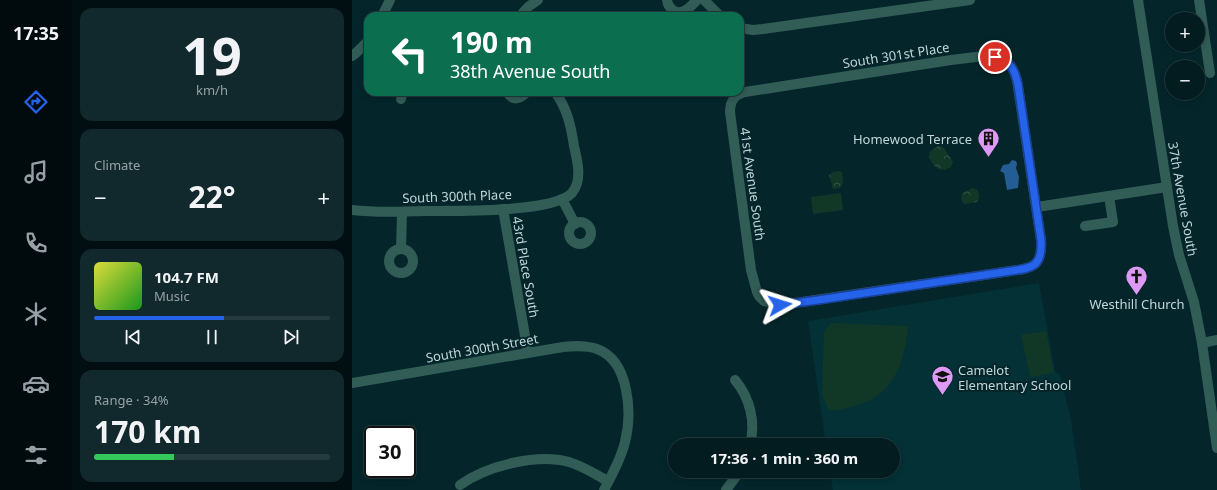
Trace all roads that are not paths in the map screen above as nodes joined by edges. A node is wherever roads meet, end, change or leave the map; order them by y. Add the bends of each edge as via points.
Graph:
1 (390, 0) edge
2 (538, 0) edge
3 (667, 0) edge
4 (697, 0) edge
5 (704, 0) edge
6 (970, 0) edge
7 (1138, 0) edge
8 (1199, 0) edge
9 (384, 12) edge
10 (524, 12) edge
11 (715, 12) edge
12 (744, 29) edge
13 (364, 45) edge
14 (352, 56) edge
15 (1210, 72) dead end
16 (754, 91) joint
17 (744, 93) edge
18 (511, 96) edge
19 (523, 96) edge
20 (558, 96) edge
21 (736, 96) edge
22 (1167, 187) junction
23 (1110, 196) junction
24 (562, 199) junction
25 (1036, 207) junction
26 (503, 209) junction
27 (352, 210) edge
28 (402, 212) junction
29 (575, 224) dead end
30 (1086, 226) dead end
31 (401, 249) dead end
32 (1040, 258) joint
33 (1217, 340) edge
34 (1202, 343) junction
35 (528, 353) junction
36 (735, 380) dead end
37 (352, 383) edge
38 (751, 438) edge
39 (1217, 446) edge
40 (735, 478) edge
41 (460, 485) dead end
42 (606, 485) edge
43 (726, 490) edge

1 - 9 street
2 - 10 street
3 - 4 street via 668,6 678,12 685,10
5 - 11 street
6 - 12 street via 763,29
7 - 22 street, 37th Avenue South
8 - 15 street
13 - 14 street
16 - 17 street, 41st Avenue South
16 - 25 street, South 301st Place via 944,61 984,56 1004,59 1010,64 1015,75 1019,93
18 - 19 street
20 - 24 street via 567,113 578,170 576,188
21 - 32 street, 41st Avenue South via 731,102 730,109 751,266 756,288 764,301 786,304 1016,270 1033,266
22 - 23 street
22 - 34 street, 37th Avenue South via 1176,245 1191,292
23 - 25 street
23 - 30 street via 1113,222
24 - 26 street, South 300th Place via 541,205
24 - 29 street
25 - 32 street, South 301st Place via 1042,249
26 - 28 street, South 300th Place
26 - 35 street, 43rd Place South
27 - 28 street, South 300th Place
28 - 31 street
33 - 34 street
34 - 39 street, 37th Avenue South
35 - 37 street, South 300th Street
35 - 42 street, South 300th Street via 563,347 590,347 612,361 621,375 627,394 628,430 620,459
36 - 38 street via 750,406 753,426
40 - 43 street
41 - 42 street via 494,468 543,459 571,463

